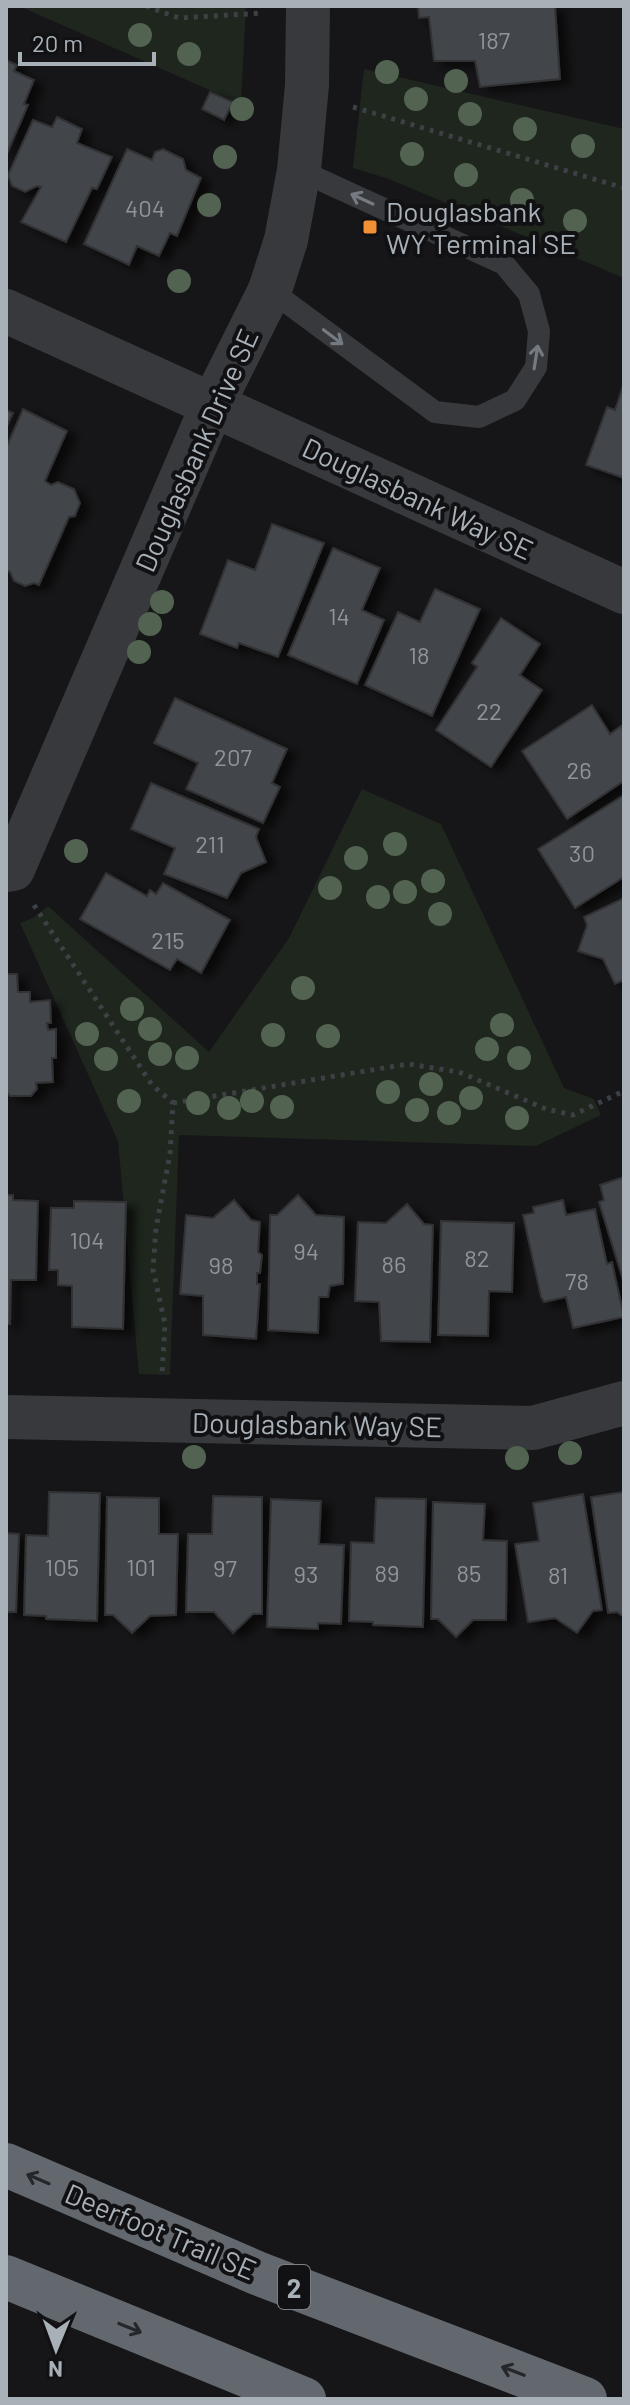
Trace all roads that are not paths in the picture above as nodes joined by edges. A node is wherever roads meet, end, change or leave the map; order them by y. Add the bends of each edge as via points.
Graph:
1 (308, 8) edge
2 (299, 170) junction
3 (270, 290) junction
4 (6, 311) edge
5 (213, 404) junction
6 (624, 592) edge
7 (10, 870) edge
8 (624, 1403) edge
9 (6, 1417) edge
10 (6, 2165) edge
11 (6, 2277) edge
12 (304, 2399) edge
13 (585, 2399) edge

1 - 2 street, Douglasbank Drive SE
2 - 3 street, Douglasbank Drive SE
3 -> 2 lane via 435,412 479,417 515,400 536,367 539,331 529,294 504,264
3 - 5 street, Douglasbank Drive SE
4 - 5 street, Douglasbank Way SE
5 - 6 street, Douglasbank Way SE
5 - 7 street, Douglasbank Drive SE
8 - 9 street, Douglasbank Way SE via 533,1428
13 -> 10 highway, Deerfoot Trail SE / 2 via 257,2273
11 -> 12 highway

